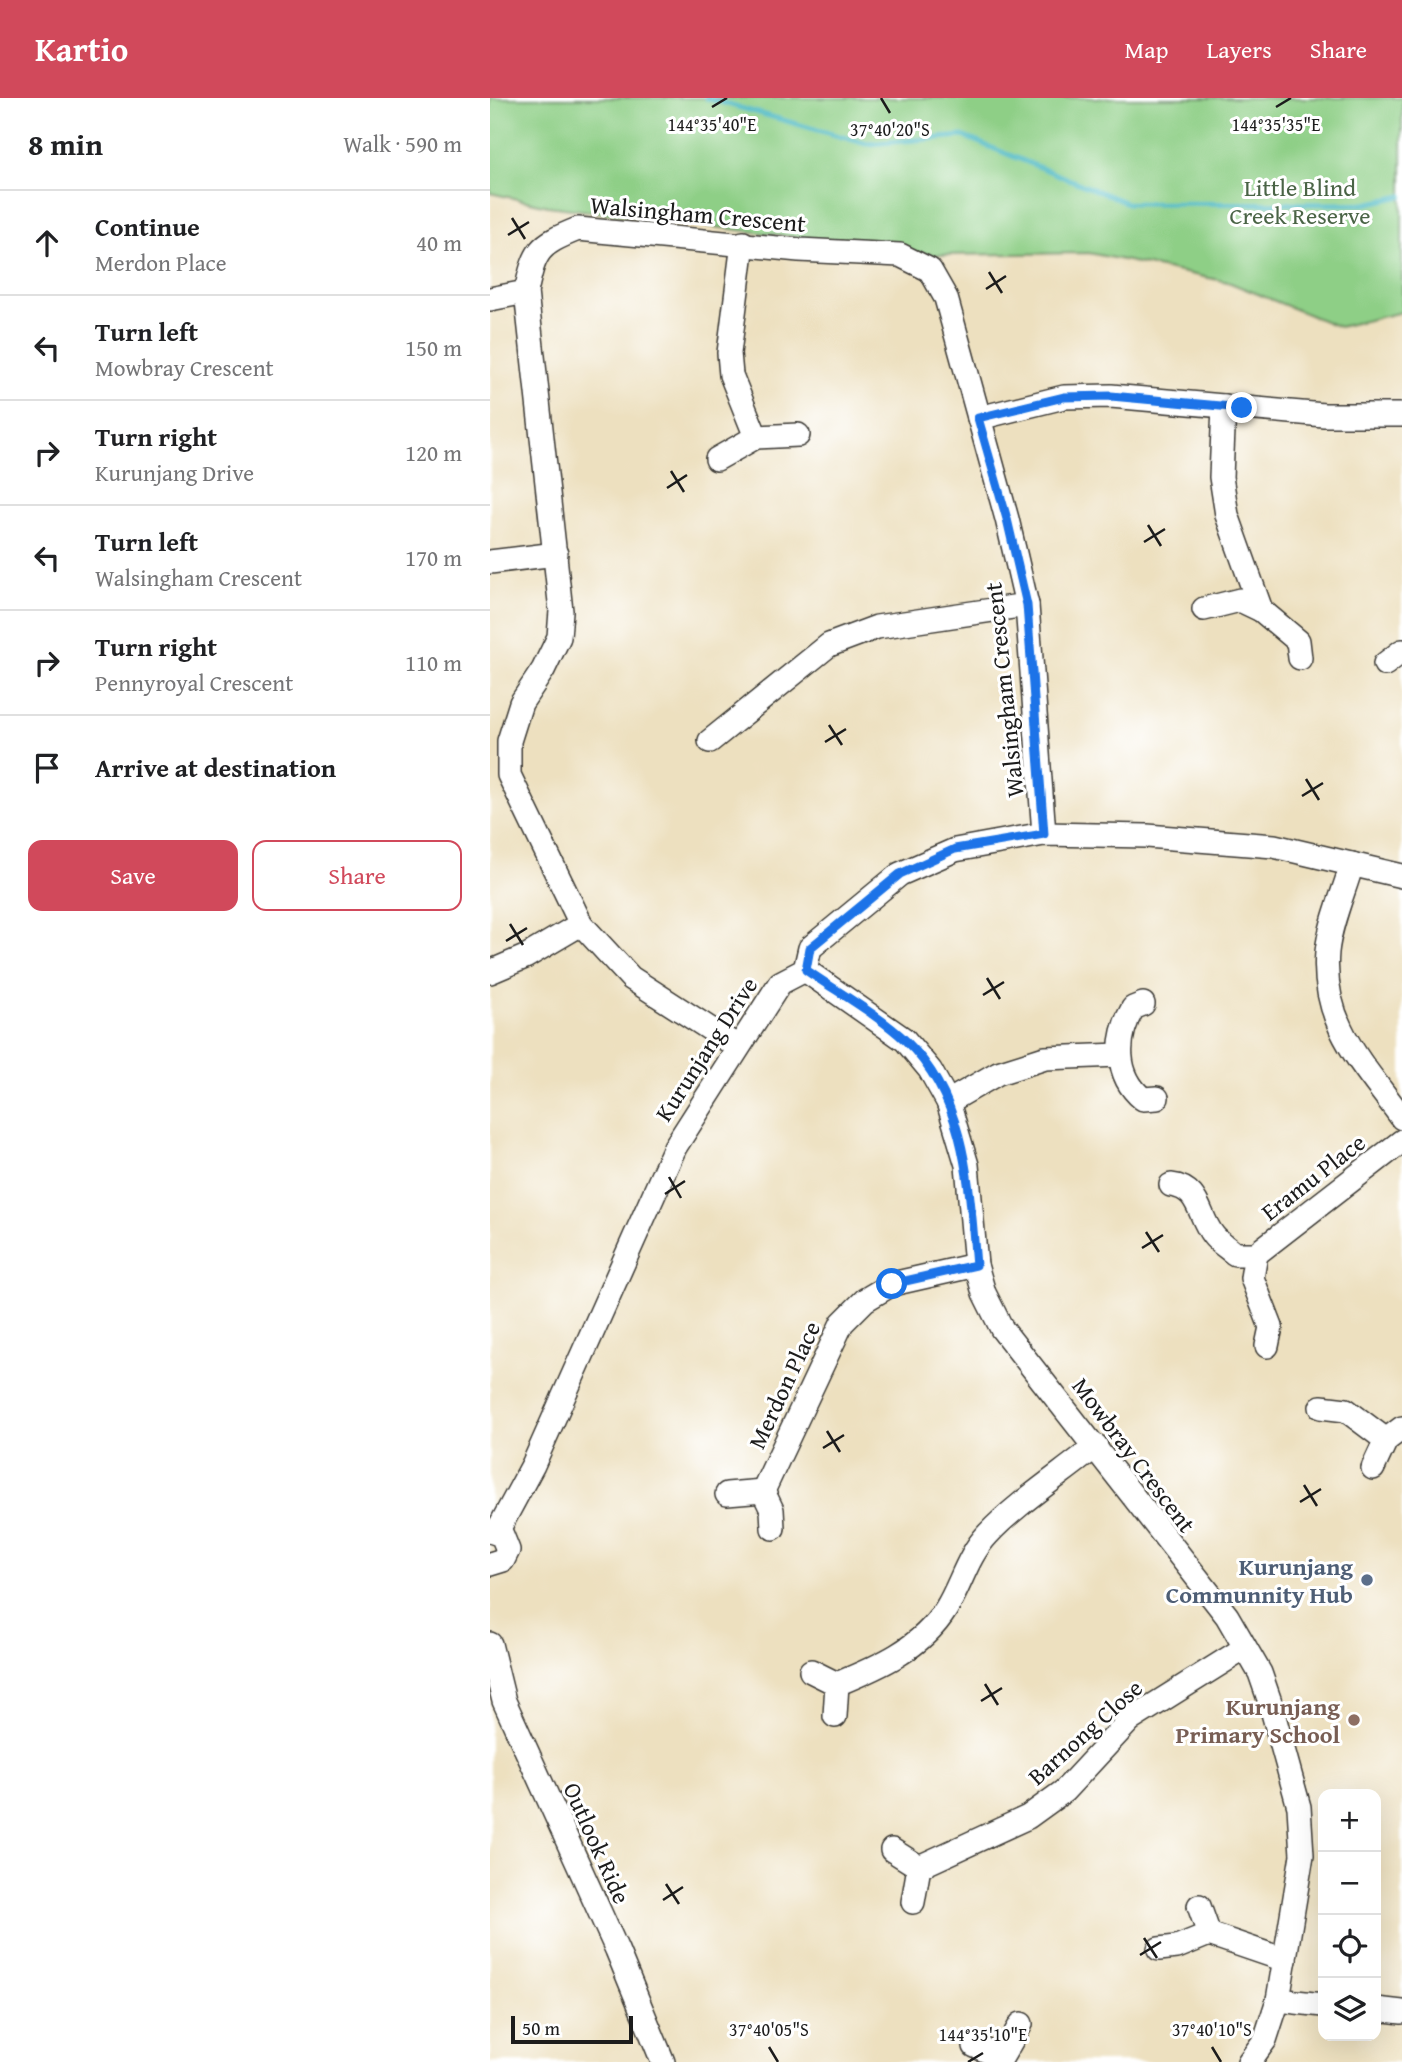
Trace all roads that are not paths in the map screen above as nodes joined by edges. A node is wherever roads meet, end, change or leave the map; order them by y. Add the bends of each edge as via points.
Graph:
1 (743, 243) junction
2 (526, 292) junction
3 (490, 299) edge
4 (1224, 406) junction
5 (1402, 415) edge
6 (978, 418) junction
7 (798, 435) dead end
8 (756, 437) junction
9 (717, 458) dead end
10 (556, 554) junction
11 (490, 562) edge
12 (1027, 605) junction
13 (1204, 609) dead end
14 (1261, 610) junction
15 (1300, 658) dead end
16 (710, 741) dead end
17 (499, 777) edge
18 (1044, 834) junction
19 (1352, 864) junction
20 (1402, 876) edge
21 (581, 924) junction
22 (806, 970) junction
23 (490, 972) edge
24 (1143, 1004) dead end
25 (738, 1047) junction
26 (1119, 1055) junction
27 (1157, 1098) dead end
28 (948, 1102) junction
29 (1402, 1118) edge
30 (1402, 1141) edge
31 (1171, 1185) dead end
32 (1256, 1254) junction
33 (976, 1265) junction
34 (1267, 1346) dead end
35 (1321, 1407) dead end
36 (1394, 1434) edge
37 (1096, 1446) junction
38 (1373, 1468) dead end
39 (763, 1491) junction
40 (727, 1494) dead end
41 (773, 1528) dead end
42 (494, 1532) edge
43 (490, 1564) edge
44 (1245, 1648) junction
45 (491, 1655) edge
46 (811, 1671) dead end
47 (837, 1684) junction
48 (835, 1716) dead end
49 (892, 1850) dead end
50 (919, 1867) junction
51 (913, 1902) dead end
52 (1199, 1906) dead end
53 (1209, 1934) junction
54 (1159, 1949) dead end
55 (1285, 1961) junction
56 (1278, 2000) junction
57 (1318, 2004) edge
58 (1381, 2010) edge
59 (1402, 2012) edge
60 (1021, 2024) dead end
61 (975, 2046) dead end
62 (1000, 2059) edge
63 (663, 2062) edge
64 (1249, 2062) edge

1 - 2 street, Walsingham Crescent via 578,229 552,239 534,257
1 - 6 street, Walsingham Crescent via 900,255 921,263 937,278 946,298
1 - 8 street via 729,353 731,375
2 - 3 street
2 - 10 street, Walsingham Crescent
4 - 5 street via 1324,415
4 - 6 street via 1111,396 1064,397
4 - 14 street via 1221,477 1227,515
6 - 12 street, Walsingham Crescent
7 - 8 street
8 - 9 street
10 - 11 street
10 - 17 street, Walsingham Crescent via 559,637 521,703
12 - 16 street via 877,626 829,645
12 - 18 street, Walsingham Crescent
13 - 14 street via 1240,600
14 - 15 street via 1298,641
17 - 21 street, Walsingham Crescent
18 - 19 street via 1274,846
18 - 22 street via 955,849 900,874 810,948
19 - 20 street
19 - 29 street via 1327,950 1328,992 1341,1035
21 - 23 street
21 - 25 street, Walsingham Crescent via 631,978
22 - 25 street, Kurunjang Drive via 780,983
22 - 28 street, Mowbray Crescent via 905,1040
24 - 26 street via 1133,1007 1123,1025
25 - 42 street, Kurunjang Drive via 675,1147 533,1465
26 - 27 street via 1133,1091 1143,1099
26 - 28 street via 1045,1058 998,1073
28 - 33 street, Mowbray Crescent via 967,1165
30 - 32 street, Eramu Place
31 - 32 street, Eramu Place via 1193,1194 1213,1235 1235,1254
32 - 34 street, Eramu Place via 1252,1278 1271,1327
33 - 37 street, Mowbray Crescent via 1002,1329
33 - 39 street, Merdon Place via 892,1284 865,1300 842,1323
35 - 36 street via 1346,1410
36 - 38 street
37 - 44 street, Mowbray Crescent via 1227,1616
37 - 47 street via 987,1535 945,1610 920,1638 889,1663
39 - 40 street
39 - 41 street via 772,1510
42 - 43 street via 506,1539 508,1550 503,1560
44 - 50 street, Barnong Close via 1130,1720 1064,1791 1028,1817
44 - 55 street, Mowbray Crescent via 1270,1702 1299,1807 1303,1856
45 - 63 street, Outlook Ride via 505,1701
46 - 47 street
47 - 48 street
49 - 50 street
50 - 51 street
52 - 53 street
53 - 54 street
53 - 55 street
55 - 56 street, Mowbray Crescent
56 - 57 street
56 - 64 street, Mowbray Crescent via 1265,2040
58 - 59 street
60 - 62 street
61 - 62 street

